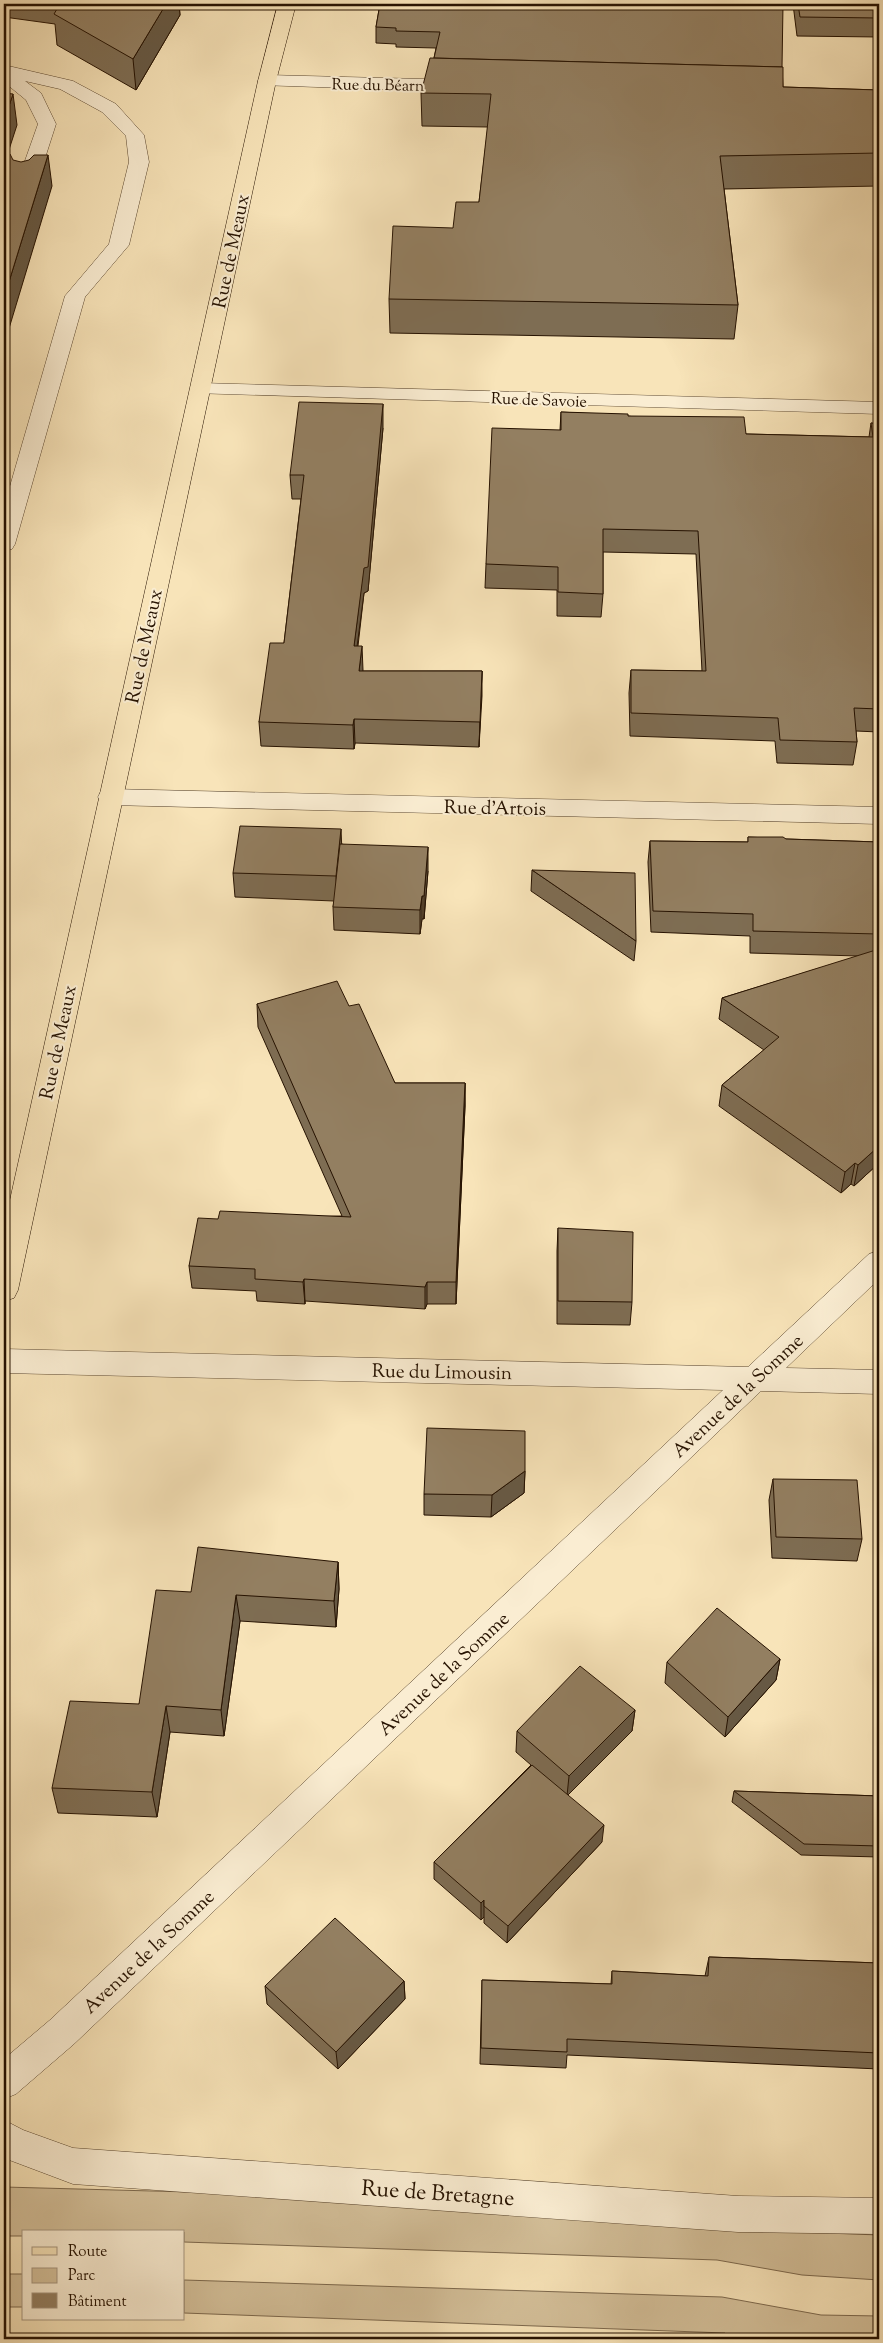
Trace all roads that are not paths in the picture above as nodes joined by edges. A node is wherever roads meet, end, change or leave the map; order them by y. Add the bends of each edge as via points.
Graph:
1 (288, 4) edge
2 (4, 71) edge
3 (267, 81) junction
4 (480, 87) edge
5 (26, 186) edge
6 (200, 389) junction
7 (879, 408) edge
8 (4, 544) edge
9 (110, 797) junction
10 (879, 816) edge
11 (12, 1210) edge
12 (879, 1262) edge
13 (4, 1290) edge
14 (4, 1361) edge
15 (756, 1378) junction
16 (879, 1382) edge
17 (4, 2082) edge
18 (4, 2138) edge
19 (879, 2216) edge

1 - 3 main road, Rue de Meaux
2 - 5 street via 34,98 47,124
2 - 8 street via 66,85 109,108 135,135 139,162 119,245 75,296
3 - 4 street, Rue du Béarn
3 - 6 main road, Rue de Meaux
6 - 7 street, Rue de Savoie
6 - 9 main road, Rue de Meaux
9 - 10 street, Rue d'Artois
9 - 11 main road, Rue de Meaux
11 - 13 main road, Rue de Meaux
12 - 15 street, Avenue de la Somme
14 - 15 street, Rue du Limousin
15 - 16 street, Rue du Limousin
15 - 17 street, Avenue de la Somme via 69,2025
18 - 19 street, Rue de Bretagne via 12,2144 73,2166 738,2214

